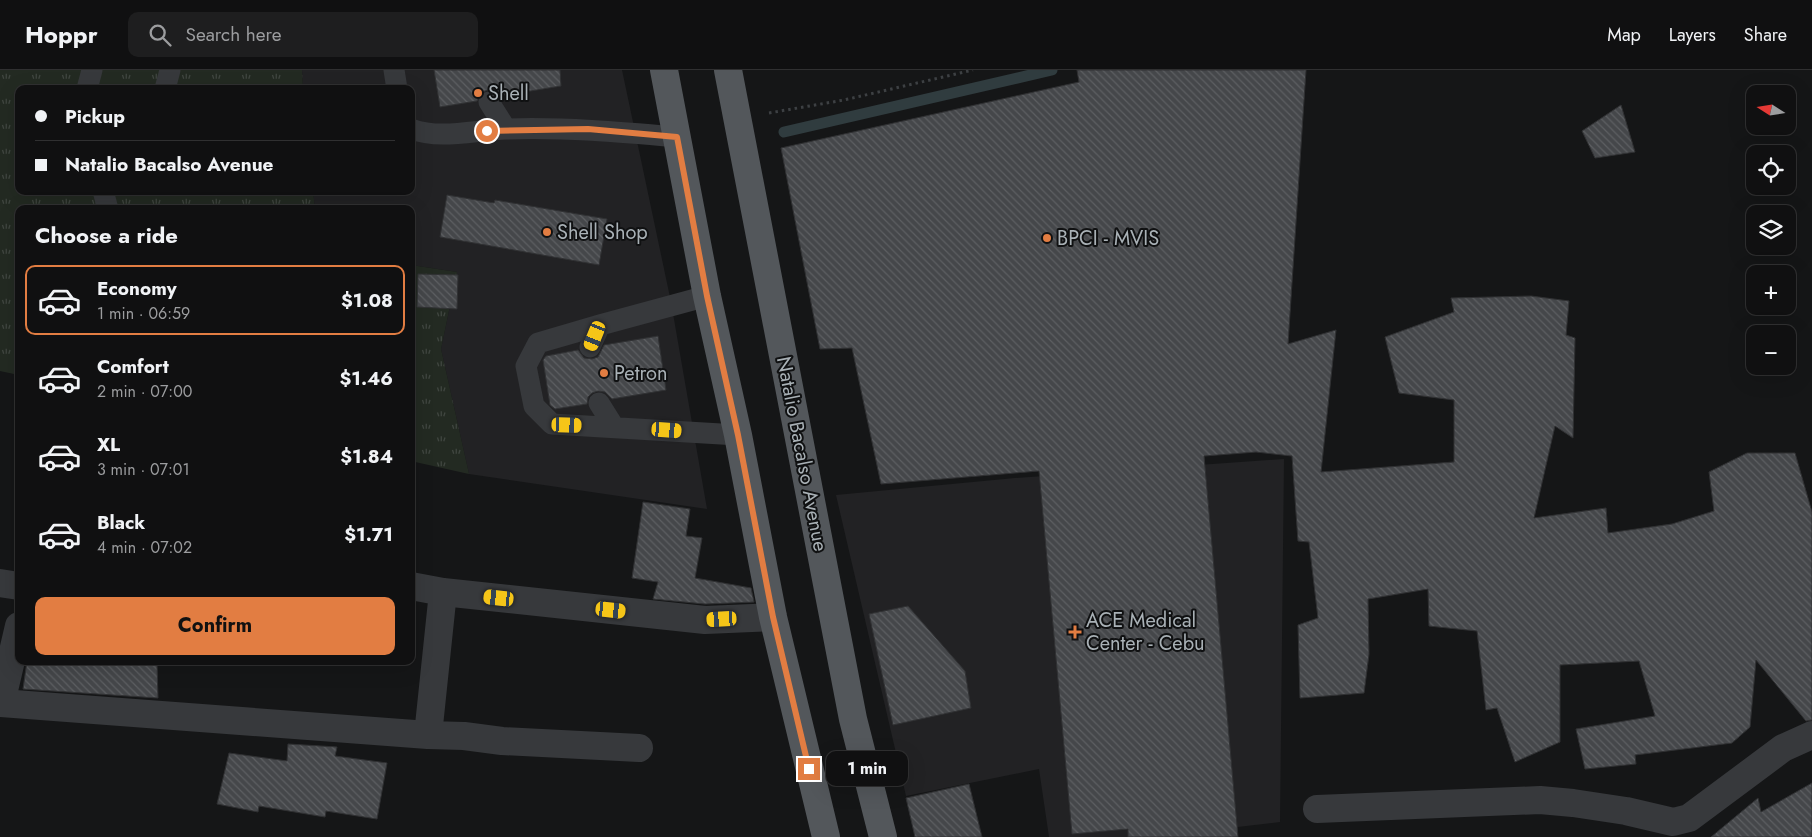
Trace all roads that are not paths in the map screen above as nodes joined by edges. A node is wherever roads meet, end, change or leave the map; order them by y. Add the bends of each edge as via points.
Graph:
1 (92, 70) edge
2 (170, 70) edge
3 (394, 70) edge
4 (664, 70) edge
5 (728, 70) edge
6 (88, 85) edge
7 (167, 85) edge
8 (397, 85) edge
9 (489, 102) dead end
10 (506, 129) junction
11 (415, 130) edge
12 (677, 137) junction
13 (707, 296) junction
14 (600, 325) junction
15 (590, 347) dead end
16 (599, 403) dead end
17 (614, 427) junction
18 (738, 435) junction
19 (0, 583) edge
20 (15, 585) edge
21 (415, 587) edge
22 (443, 592) junction
23 (773, 617) junction
24 (15, 643) edge
25 (428, 735) junction
26 (1812, 735) edge
27 (639, 748) dead end
28 (1317, 809) dead end
29 (826, 837) edge
30 (883, 837) edge

1 - 6 lane
2 - 7 lane
3 - 8 lane
4 - 12 main road
5 - 30 main road, Natalio Bacalso Avenue via 853,719
9 - 10 lane
10 - 11 lane via 429,135
10 - 12 lane via 588,129
12 - 13 main road
13 - 14 lane
13 - 18 main road
14 - 15 lane
14 - 17 lane via 538,343 526,366 534,406 552,424
16 - 17 lane
17 - 18 lane
18 - 23 main road
19 - 20 street
21 - 22 street
22 - 23 street via 705,620
22 - 25 street
23 - 29 main road
24 - 25 street via 1,703
25 - 27 street
26 - 28 street via 1783,748 1689,818 1672,822 1573,802 1540,800

